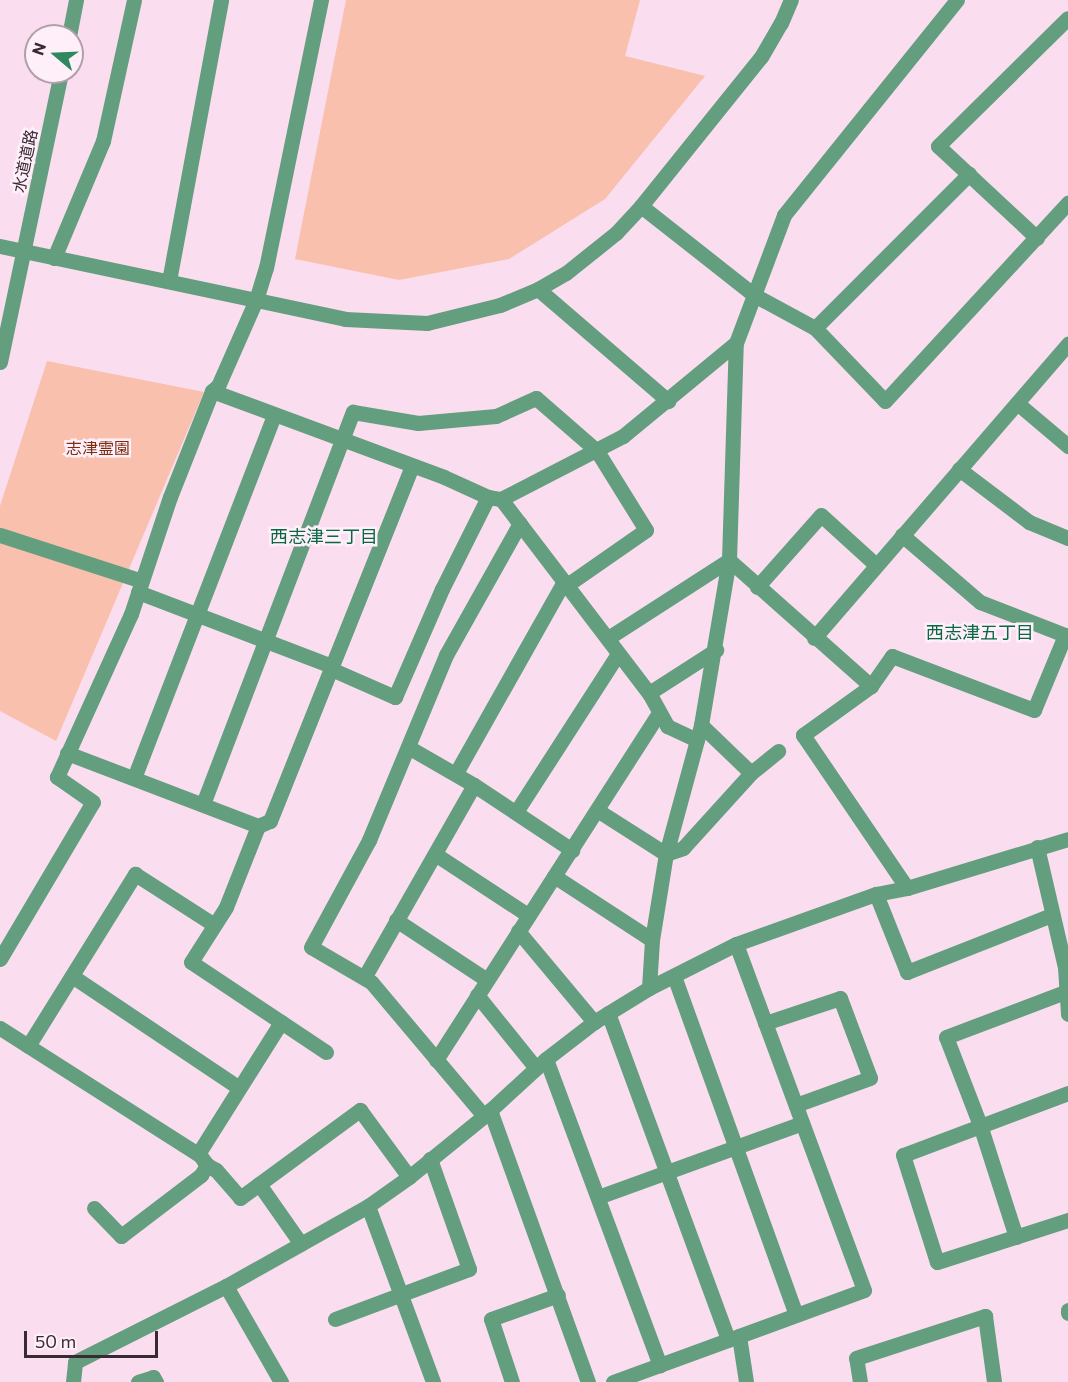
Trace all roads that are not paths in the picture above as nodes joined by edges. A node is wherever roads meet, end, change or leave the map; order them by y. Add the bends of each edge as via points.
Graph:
1 (76, 0) edge
2 (134, 0) edge
3 (220, 0) edge
4 (321, 0) edge
5 (790, 0) edge
6 (957, 0) edge
7 (1068, 18) edge
8 (71, 24) edge
9 (59, 84) edge
10 (969, 174) junction
11 (1068, 203) edge
12 (641, 206) junction
13 (1037, 238) junction
14 (0, 246) edge
15 (24, 251) junction
16 (54, 258) junction
17 (169, 281) junction
18 (538, 289) junction
19 (754, 295) junction
20 (256, 300) junction
21 (815, 328) junction
22 (736, 343) junction
23 (1068, 344) edge
24 (0, 362) edge
25 (212, 392) junction
26 (668, 401) junction
27 (1017, 403) junction
28 (274, 415) junction
29 (342, 441) junction
30 (1068, 447) edge
31 (597, 451) junction
32 (412, 466) junction
33 (959, 470) junction
34 (494, 498) junction
35 (520, 523) junction
36 (0, 535) edge
37 (902, 535) junction
38 (1068, 538) edge
39 (729, 560) junction
40 (876, 565) junction
41 (565, 583) junction
42 (140, 586) junction
43 (757, 587) junction
44 (197, 615) junction
45 (608, 638) junction
46 (814, 638) junction
47 (265, 641) junction
48 (716, 650) junction
49 (618, 654) junction
50 (331, 668) junction
51 (871, 686) junction
52 (649, 693) junction
53 (659, 712) junction
54 (699, 732) junction
55 (408, 747) junction
56 (778, 751) dead end
57 (67, 753) junction
58 (456, 773) junction
59 (751, 773) junction
60 (134, 778) junction
61 (474, 785) junction
62 (203, 804) junction
63 (597, 810) junction
64 (516, 812) junction
65 (258, 826) junction
66 (1068, 839) edge
67 (1037, 847) junction
68 (572, 850) junction
69 (435, 854) junction
70 (666, 854) junction
71 (554, 876) junction
72 (907, 888) junction
73 (876, 894) junction
74 (528, 915) junction
75 (1052, 915) junction
76 (396, 920) junction
77 (213, 924) junction
78 (518, 931) junction
79 (652, 940) junction
80 (736, 944) junction
81 (0, 959) edge
82 (1066, 967) edge
83 (72, 976) junction
84 (365, 976) junction
85 (674, 976) junction
86 (487, 980) junction
87 (649, 988) junction
88 (1065, 992) junction
89 (477, 995) junction
90 (608, 1013) junction
91 (1068, 1014) edge
92 (281, 1022) junction
93 (594, 1022) junction
94 (765, 1023) junction
95 (0, 1028) edge
96 (28, 1046) junction
97 (326, 1052) dead end
98 (435, 1060) junction
99 (541, 1064) junction
100 (238, 1087) junction
101 (1068, 1093) edge
102 (796, 1105) junction
103 (487, 1113) junction
104 (802, 1123) junction
105 (980, 1125) junction
106 (735, 1147) junction
107 (202, 1159) junction
108 (430, 1159) junction
109 (667, 1172) junction
110 (409, 1177) junction
111 (260, 1184) junction
112 (598, 1197) junction
113 (368, 1206) junction
114 (94, 1208) dead end
115 (1068, 1220) edge
116 (1016, 1236) junction
117 (301, 1244) junction
118 (226, 1286) junction
119 (401, 1294) junction
120 (558, 1295) junction
121 (796, 1314) junction
122 (335, 1319) dead end
123 (733, 1338) junction
124 (660, 1365) junction
125 (73, 1382) edge
126 (138, 1382) edge
127 (156, 1382) edge
128 (281, 1382) edge
129 (433, 1382) edge
130 (512, 1382) edge
131 (588, 1382) edge
132 (613, 1382) edge
133 (746, 1382) edge
134 (860, 1382) edge
135 (994, 1382) edge

1 - 8 street
2 - 16 street via 103,141
3 - 17 street
4 - 20 street
5 - 12 street via 761,57
6 - 19 street via 784,215
7 - 10 street via 938,146
9 - 15 street, 水道道路
10 - 13 street
10 - 21 street
11 - 13 street
12 - 18 street via 591,255
12 - 19 street
13 - 21 street via 885,401
14 - 15 street
15 - 16 street
15 - 24 street, 水道道路
16 - 17 street
17 - 20 street
18 - 20 street via 482,311 427,323 345,319
18 - 26 street
19 - 21 street
19 - 22 street
20 - 25 street
22 - 26 street
22 - 39 street
23 - 27 street
25 - 28 street
25 - 42 street
26 - 31 street
27 - 30 street
27 - 33 street
28 - 29 street
28 - 44 street
29 - 31 street via 353,412 418,423 496,416 536,398
29 - 32 street
29 - 47 street
31 - 34 street
31 - 41 street via 646,530
32 - 34 street
32 - 50 street
33 - 37 street
33 - 38 street via 1029,522
34 - 35 street
34 - 50 street via 442,589 395,697
35 - 41 street
35 - 55 street via 446,655
36 - 42 street
37 - 40 street
37 - 51 street via 980,602 1065,635 1035,710 892,656
39 - 43 street
39 - 45 street
39 - 48 street
40 - 43 street via 821,515
40 - 46 street
41 - 45 street
41 - 58 street
42 - 44 street
42 - 57 street
43 - 46 street
44 - 47 street
44 - 60 street
45 - 49 street
46 - 51 street
47 - 50 street
47 - 62 street
48 - 52 street
48 - 54 street
49 - 52 street
49 - 64 street
50 - 65 street via 270,820
51 - 72 street via 803,735
52 - 53 street
53 - 54 street via 667,726
53 - 63 street
54 - 59 street
54 - 70 street
55 - 58 street
55 - 84 street via 369,840 311,947
56 - 59 street
57 - 60 street
57 - 81 street via 57,777 93,802
58 - 61 street
59 - 70 street via 683,848
60 - 62 street
61 - 64 street
61 - 69 street
62 - 65 street
63 - 68 street
63 - 70 street
64 - 68 street
65 - 77 street via 225,907
66 - 67 street
67 - 72 street
67 - 75 street
68 - 71 street
69 - 74 street
69 - 76 street
70 - 79 street
71 - 74 street
71 - 79 street
72 - 73 street
73 - 75 street via 907,972
73 - 80 street
74 - 78 street
75 - 82 street
76 - 84 street
76 - 86 street
77 - 83 street via 135,874
77 - 92 street via 191,962
78 - 86 street
78 - 93 street
79 - 87 street
80 - 85 street
80 - 94 street
82 - 88 street
83 - 96 street
83 - 100 street
84 - 98 street
85 - 87 street
85 - 106 street
86 - 89 street
87 - 90 street
88 - 91 street
88 - 105 street via 946,1037
89 - 98 street
89 - 99 street
90 - 93 street
90 - 109 street
92 - 97 street
92 - 100 street
93 - 99 street
94 - 102 street
94 - 102 street via 840,998 870,1078
95 - 96 street
96 - 107 street
98 - 103 street
99 - 103 street
99 - 112 street
100 - 107 street
101 - 105 street
102 - 104 street
103 - 108 street
103 - 120 street
104 - 106 street
104 - 121 street via 864,1290
105 - 116 street
105 - 116 street via 903,1155 937,1262
106 - 109 street
106 - 121 street
107 - 111 street via 240,1198
107 - 114 street via 201,1175 121,1236
108 - 110 street
108 - 119 street via 469,1269
109 - 112 street
109 - 123 street
110 - 111 street via 360,1110
110 - 113 street
111 - 117 street
112 - 124 street
113 - 117 street
113 - 119 street
115 - 116 street
117 - 118 street
118 - 125 street via 75,1362
118 - 128 street
119 - 122 street
119 - 129 street
120 - 130 street via 491,1319
120 - 131 street
121 - 123 street
123 - 124 street
123 - 133 street
124 - 132 street
126 - 127 street via 153,1377
134 - 135 street via 856,1358 985,1316

